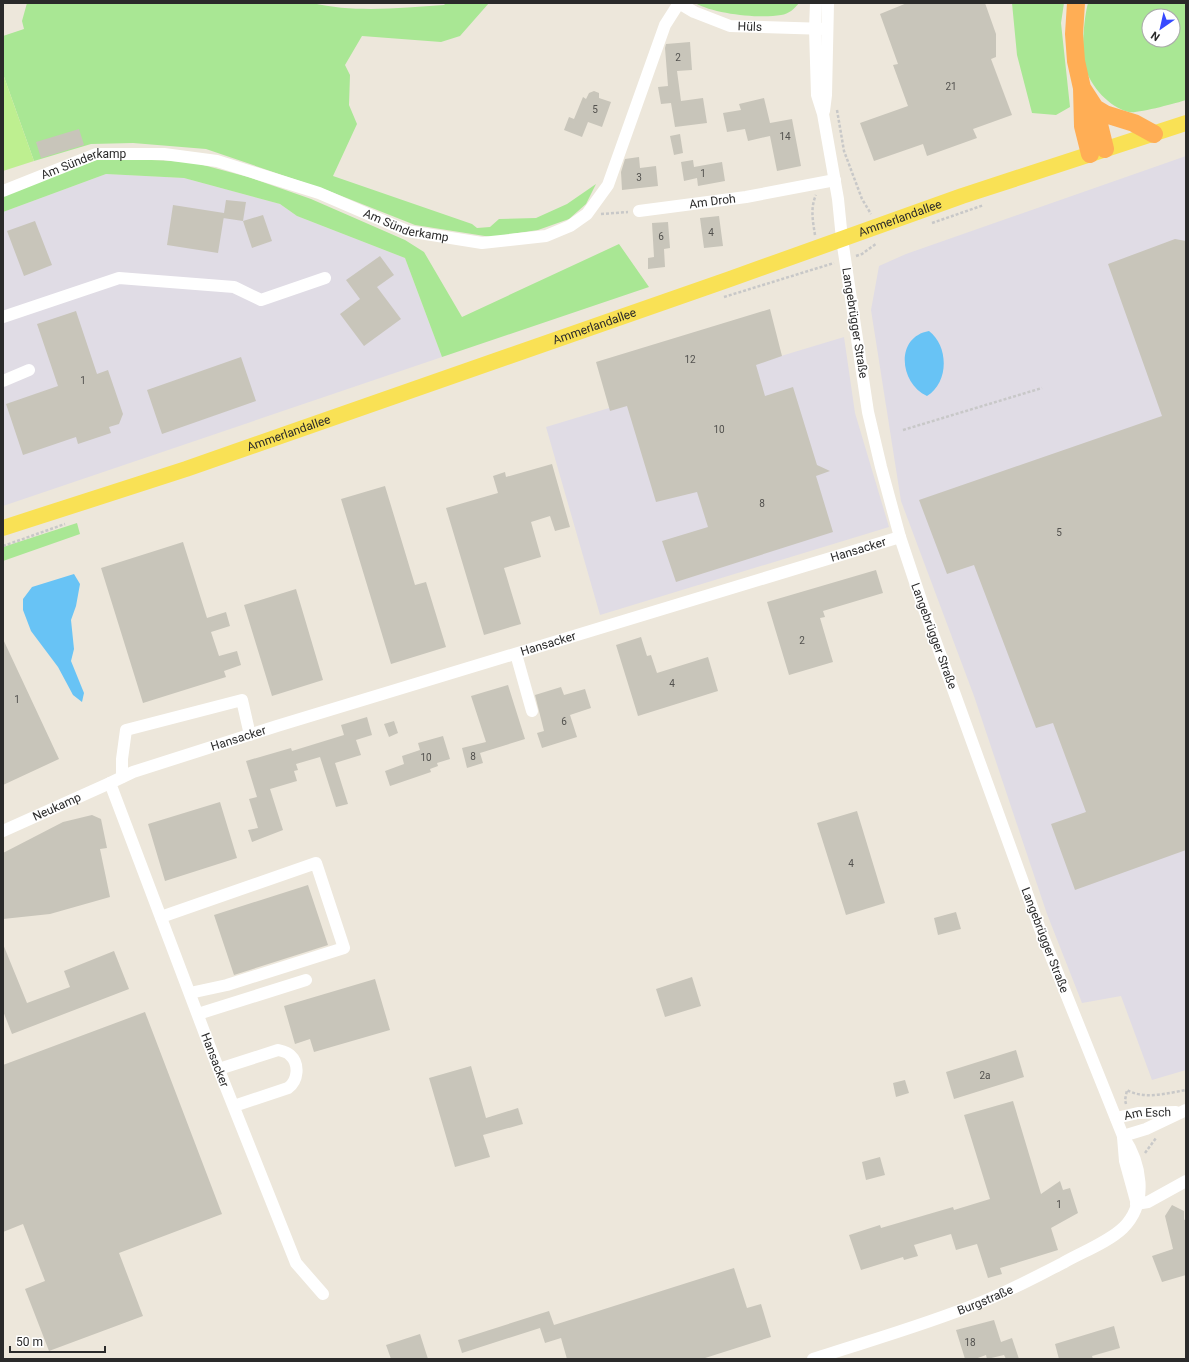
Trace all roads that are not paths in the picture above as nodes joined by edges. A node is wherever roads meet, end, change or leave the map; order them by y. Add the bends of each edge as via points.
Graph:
1 (679, 3) edge
2 (816, 3) edge
3 (828, 3) edge
4 (1076, 3) edge
5 (821, 29) junction
6 (1082, 88) junction
7 (1095, 108) junction
8 (1186, 123) edge
9 (1154, 134) junction
10 (1097, 151) junction
11 (835, 180) junction
12 (3, 191) edge
13 (639, 211) road end
14 (842, 239) junction
15 (325, 278) dead end
16 (3, 317) edge
17 (29, 370) dead end
18 (3, 381) edge
19 (3, 528) edge
20 (900, 537) junction
21 (516, 654) junction
22 (532, 711) dead end
23 (250, 735) junction
24 (122, 777) junction
25 (110, 783) junction
26 (3, 831) edge
27 (161, 917) junction
28 (306, 980) dead end
29 (190, 993) junction
30 (198, 1014) junction
31 (219, 1069) junction
32 (234, 1106) junction
33 (1182, 1111) edge
34 (1116, 1118) junction
35 (1123, 1136) junction
36 (1186, 1181) edge
37 (1136, 1204) junction
38 (323, 1294) dead end
39 (813, 1359) edge

1 - 5 street, Hüls via 694,12 730,26
1 - 12 street, Am Sünderkamp via 665,25 608,185 591,210 570,226 546,236 512,241 474,242 407,232 319,193 218,161 164,154 96,154
2 - 5 street, Langebrügger Straße
3 - 5 street, Langebrügger Straße
4 - 6 highway via 1074,34
5 - 11 street, Langebrügger Straße via 826,95 823,114
6 - 7 highway
6 - 10 highway via 1083,126
7 - 9 highway via 1105,114 1134,123
7 - 10 highway
8 - 9 main road, Ammerlandallee
9 - 10 main road, Ammerlandallee
10 - 14 main road, Ammerlandallee
11 - 13 street, Am Droh via 746,197
11 - 14 street, Langebrügger Straße
14 - 19 main road, Ammerlandallee via 186,469
14 - 20 street, Langebrügger Straße via 868,412
15 - 16 street via 260,300 234,287 119,278
17 - 18 street
20 - 21 street, Hansacker
20 - 34 street, Langebrügger Straße via 1040,929
21 - 22 street
21 - 23 street, Hansacker
23 - 24 street, Hansacker
23 - 24 street via 242,700 126,730
24 - 25 street, Hansacker
25 - 26 street, Neukamp
25 - 27 street, Hansacker
27 - 29 street, Hansacker
27 - 29 street via 316,863 344,948 234,983
28 - 30 street
29 - 30 street, Hansacker
30 - 31 street, Hansacker
31 - 32 street, Hansacker
31 - 32 street via 278,1050 290,1055 293,1060 297,1074 293,1085
32 - 38 street, Hansacker via 296,1262
33 - 34 street, Am Esch via 1138,1113
33 - 35 street, Am Esch via 1146,1129
34 - 35 street, Langebrügger Straße
35 - 37 street via 1124,1160
36 - 37 street via 1148,1202
37 - 39 street, Burgstraße via 1123,1228 1010,1290 937,1318

